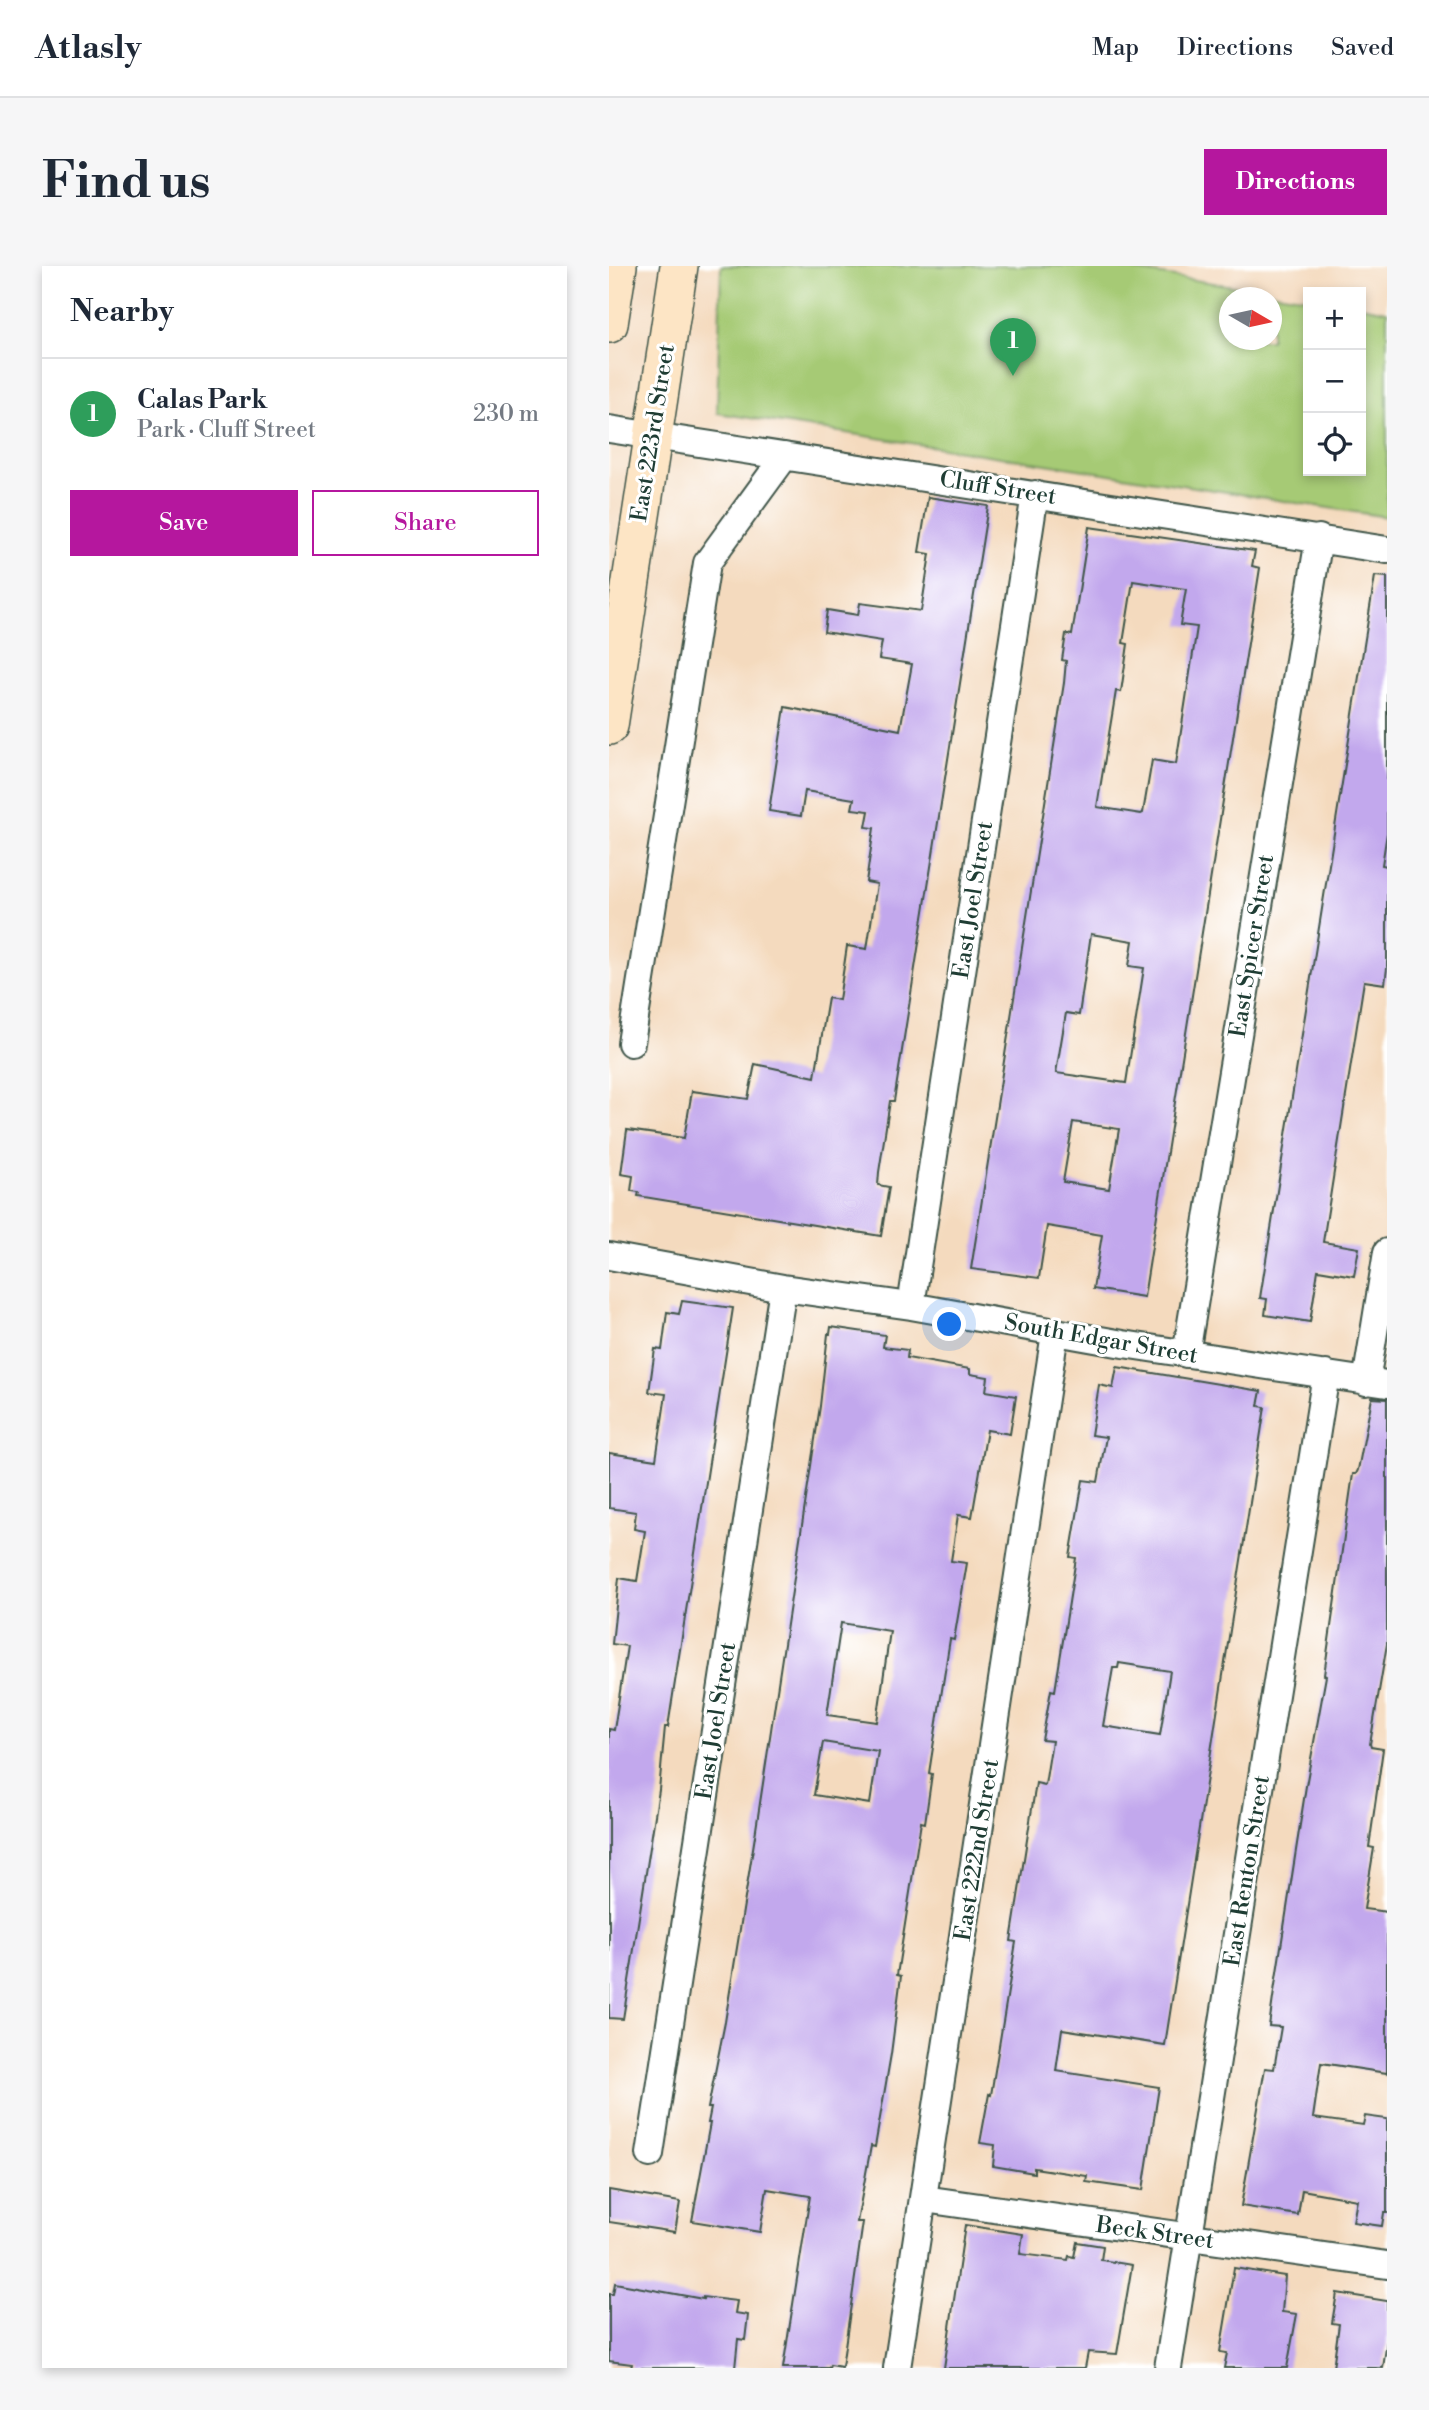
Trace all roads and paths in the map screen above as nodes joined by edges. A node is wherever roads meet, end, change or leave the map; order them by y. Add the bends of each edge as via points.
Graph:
1 (618, 266) edge
2 (679, 266) edge
3 (609, 324) edge
4 (609, 429) edge
5 (653, 436) junction
6 (785, 456) junction
7 (1035, 494) junction
8 (1319, 538) junction
9 (1387, 550) edge
10 (609, 726) edge
11 (631, 1043) dead end
12 (1387, 1252) edge
13 (609, 1256) edge
14 (783, 1288) junction
15 (911, 1306) junction
16 (1055, 1333) junction
17 (1185, 1354) junction
18 (1325, 1374) junction
19 (1377, 1383) edge
20 (650, 2154) dead end
21 (924, 2199) junction
22 (1189, 2238) junction
23 (1387, 2265) edge
24 (897, 2368) edge
25 (1168, 2368) edge

1 - 3 main road
2 - 5 main road, East 223rd Street
4 - 5 street, Cluff Street
5 - 6 street, Cluff Street
5 - 10 main road, East 223rd Street
6 - 7 street, Cluff Street
6 - 11 street via 707,563
7 - 8 street, Cluff Street
7 - 15 street, East Joel Street
8 - 9 street, Cluff Street
8 - 17 street, East Spicer Street
12 - 19 street
13 - 14 street, South Edgar Street
14 - 15 street, South Edgar Street
14 - 20 street, East Joel Street
15 - 16 street, South Edgar Street
16 - 17 street, South Edgar Street
16 - 21 street, East 222nd Street
17 - 18 street, South Edgar Street
18 - 19 street, South Edgar Street
18 - 22 street, East Renton Street
21 - 22 street, Beck Street
21 - 24 street, East 222nd Street
22 - 23 street, Beck Street
22 - 25 street, East Renton Street

